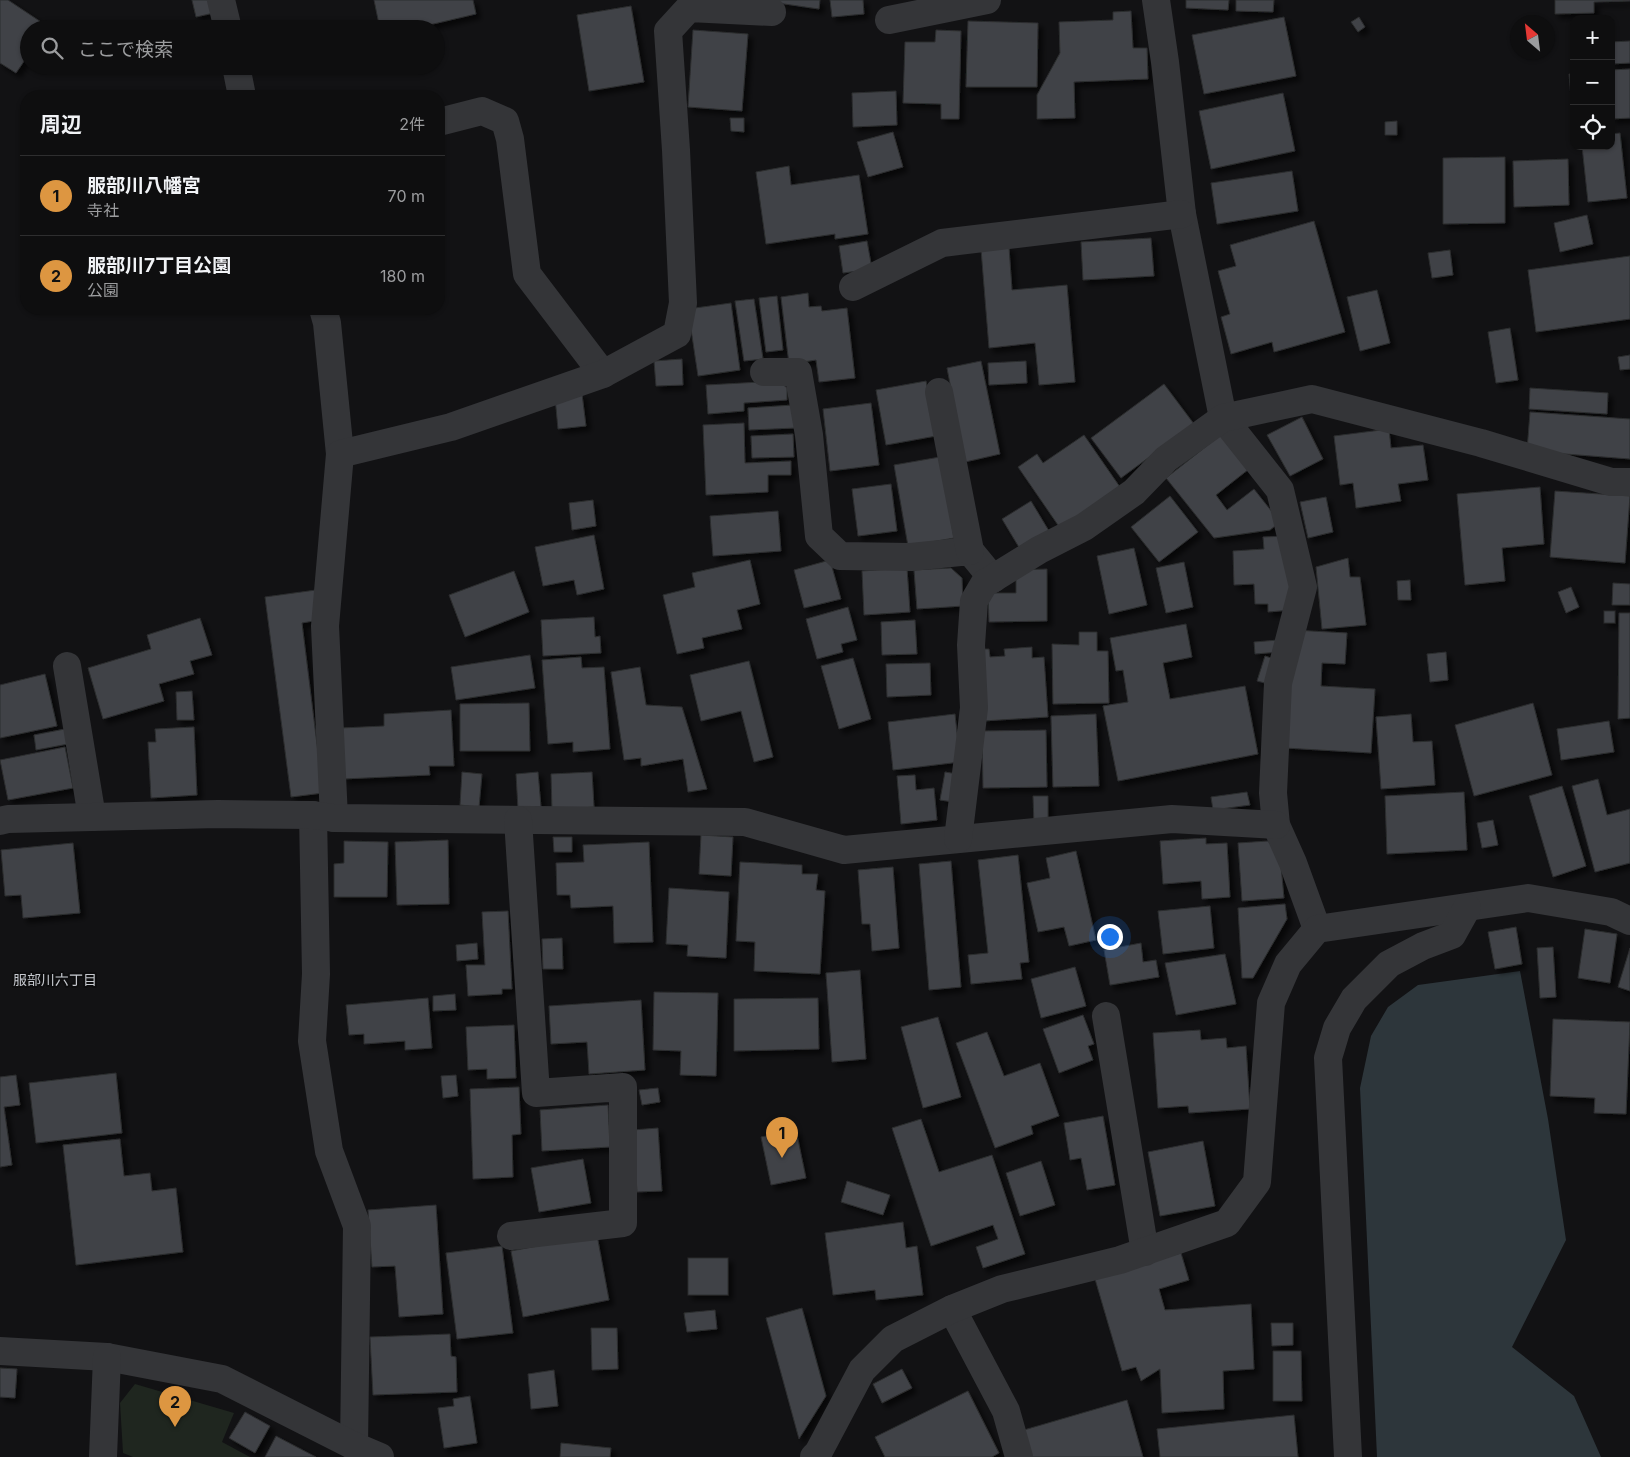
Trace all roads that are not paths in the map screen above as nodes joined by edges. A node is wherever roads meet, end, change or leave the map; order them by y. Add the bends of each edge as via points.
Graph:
1 (221, 0) edge
2 (986, 0) edge
3 (1156, 0) edge
4 (772, 12) dead end
5 (226, 20) edge
6 (889, 20) dead end
7 (238, 75) edge
8 (241, 90) edge
9 (445, 120) edge
10 (1182, 214) junction
11 (853, 287) dead end
12 (325, 315) edge
13 (764, 372) dead end
14 (603, 374) junction
15 (939, 392) dead end
16 (1223, 418) junction
17 (340, 454) junction
18 (1630, 482) edge
19 (970, 551) junction
20 (993, 579) junction
21 (68, 666) dead end
22 (324, 817) junction
23 (92, 818) junction
24 (518, 820) junction
25 (0, 821) edge
26 (1276, 826) junction
27 (958, 839) junction
28 (1468, 908) junction
29 (1630, 921) edge
30 (1317, 929) junction
31 (1106, 1016) dead end
32 (511, 1236) dead end
33 (1145, 1252) junction
34 (952, 1309) junction
35 (0, 1351) edge
36 (107, 1357) junction
37 (354, 1446) junction
38 (818, 1456) edge
39 (103, 1457) edge
40 (380, 1457) edge
41 (1019, 1457) edge
42 (1348, 1457) edge

1 - 5 street
2 - 6 street
3 - 10 street
4 - 14 street via 689,8 668,31 683,303 678,334
7 - 8 street
9 - 14 street via 482,110 506,121 527,274
10 - 11 street via 942,243
10 - 16 street
12 - 17 street
13 - 19 street via 798,372 809,435 819,536 840,556 911,556
14 - 17 street via 450,427
15 - 19 street
16 - 18 street via 1312,399 1481,442 1611,482
16 - 20 street via 1166,458 1134,492 1084,527
16 - 26 street via 1280,490 1303,587 1278,683 1273,793
17 - 22 street via 325,626
19 - 20 street
20 - 27 street via 984,584 974,601 971,645 974,708
21 - 23 street
22 - 23 street via 218,814
22 - 24 street
22 - 37 street via 312,1041 329,1152 357,1226
23 - 25 street
24 - 27 street via 745,822 844,850
24 - 32 street via 536,1093 623,1087 623,1223
26 - 27 street via 1172,819
26 - 30 street via 1294,864
28 - 29 street via 1528,898 1611,912
28 - 30 street
28 - 42 street via 1452,935 1389,964 1354,999 1338,1028 1328,1058
30 - 33 street via 1288,964 1271,1003 1257,1182 1227,1223
31 - 33 street
33 - 34 street via 1002,1289
34 - 38 street via 893,1339 862,1370
34 - 41 street via 1006,1411
35 - 36 street
36 - 37 street via 222,1379
36 - 39 street
37 - 40 street

